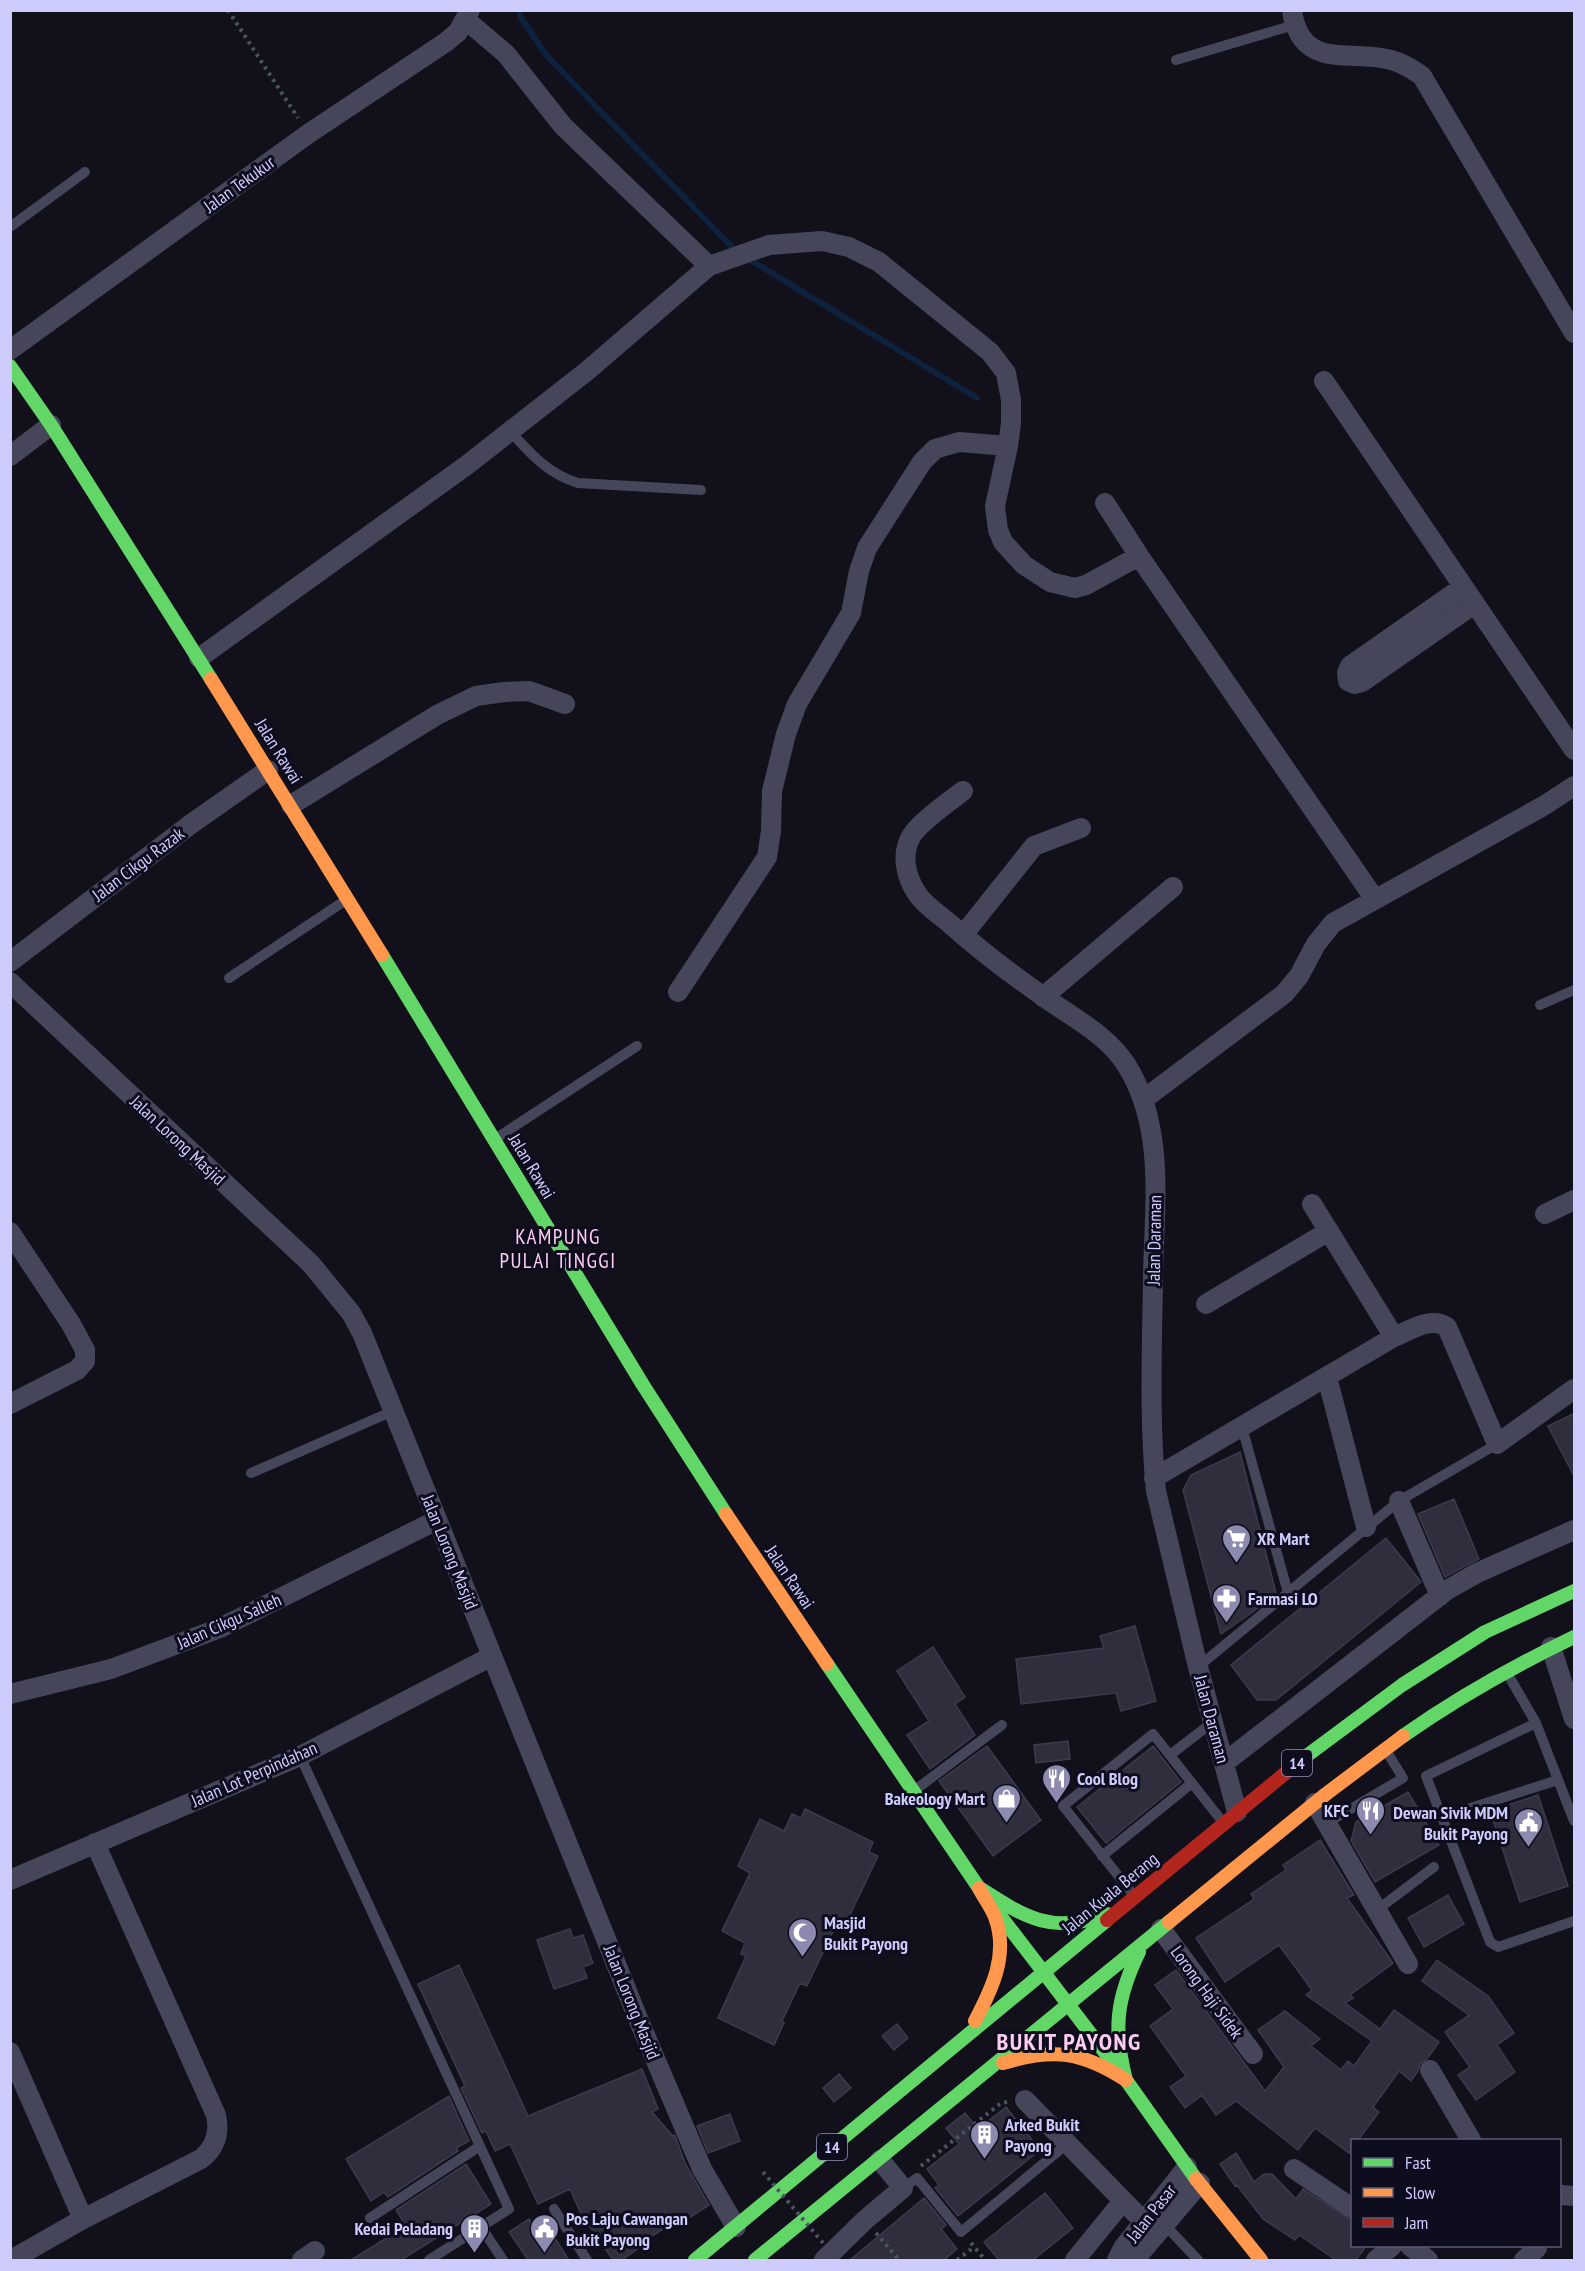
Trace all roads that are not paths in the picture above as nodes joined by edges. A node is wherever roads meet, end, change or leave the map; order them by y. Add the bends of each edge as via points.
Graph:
1 (468, 15) edge
2 (1293, 18) edge
3 (1176, 60) dead end
4 (84, 172) dead end
5 (10, 227) edge
6 (709, 266) junction
7 (1575, 333) edge
8 (10, 350) edge
9 (10, 366) edge
10 (1324, 381) dead end
11 (51, 425) junction
12 (510, 431) junction
13 (1008, 446) junction
14 (10, 456) edge
15 (701, 490) dead end
16 (1105, 503) dead end
17 (1139, 556) junction
18 (1463, 587) junction
19 (1474, 604) junction
20 (199, 658) junction
21 (565, 704) dead end
22 (1575, 750) edge
23 (268, 770) junction
24 (1575, 786) edge
25 (963, 791) dead end
26 (291, 805) junction
27 (1080, 828) dead end
28 (1173, 887) dead end
29 (349, 898) junction
30 (1374, 898) junction
31 (963, 935) junction
32 (10, 962) edge
33 (229, 978) dead end
34 (10, 982) edge
35 (1575, 990) edge
36 (678, 992) dead end
37 (1043, 997) junction
38 (1540, 1005) dead end
39 (637, 1046) dead end
40 (1144, 1099) junction
41 (495, 1139) junction
42 (1575, 1200) edge
43 (1312, 1204) dead end
44 (1545, 1215) dead end
45 (1329, 1231) junction
46 (10, 1232) edge
47 (1206, 1304) dead end
48 (1394, 1337) junction
49 (1327, 1377) junction
50 (1575, 1389) edge
51 (10, 1404) edge
52 (393, 1411) junction
53 (1242, 1427) junction
54 (1497, 1444) junction
55 (251, 1473) dead end
56 (1154, 1478) junction
57 (1399, 1501) junction
58 (437, 1520) junction
59 (1366, 1527) junction
60 (1575, 1530) edge
61 (1575, 1591) edge
62 (1288, 1593) junction
63 (1440, 1596) junction
64 (1575, 1637) edge
65 (1551, 1647) junction
66 (492, 1656) junction
67 (1198, 1667) junction
68 (1506, 1670) junction
69 (10, 1694) edge
70 (1575, 1719) edge
71 (1213, 1722) junction
72 (1536, 1723) junction
73 (1002, 1725) dead end
74 (1385, 1749) junction
75 (1170, 1755) junction
76 (300, 1756) junction
77 (1224, 1763) junction
78 (1558, 1780) junction
79 (1192, 1783) junction
80 (913, 1792) junction
81 (1315, 1803) junction
82 (1442, 1817) junction
83 (1230, 1818) junction
84 (1575, 1821) edge
85 (1327, 1823) junction
86 (95, 1843) junction
87 (1102, 1856) junction
88 (1434, 1868) dead end
89 (10, 1880) edge
90 (979, 1888) junction
91 (1134, 1896) junction
92 (1119, 1909) junction
93 (1377, 1910) junction
94 (1575, 1921) edge
95 (1161, 1929) junction
96 (1145, 1942) junction
97 (1408, 1964) dead end
98 (1043, 1972) junction
99 (1069, 2005) junction
100 (969, 2033) junction
101 (10, 2052) edge
102 (1253, 2054) dead end
103 (996, 2066) junction
104 (1430, 2070) dead end
105 (1126, 2080) junction
106 (1025, 2100) road end
107 (1471, 2139) edge
108 (1067, 2144) junction
109 (480, 2146) junction
110 (880, 2160) junction
111 (1294, 2169) dead end
112 (1193, 2175) junction
113 (910, 2183) junction
114 (1123, 2200) junction
115 (1351, 2207) edge
116 (554, 2209) dead end
117 (370, 2218) dead end
118 (82, 2219) junction
119 (1144, 2222) junction
120 (1165, 2224) junction
121 (481, 2227) junction
122 (736, 2227) junction
123 (1391, 2247) edge
124 (1411, 2247) edge
125 (824, 2252) edge
126 (11, 2260) edge
127 (429, 2260) edge
128 (503, 2260) edge
129 (587, 2260) edge
130 (695, 2260) edge
131 (755, 2260) edge
132 (1075, 2260) edge
133 (1118, 2260) edge
134 (1132, 2260) edge
135 (1198, 2260) edge
136 (1261, 2260) edge
137 (1376, 2260) edge
138 (1428, 2260) edge

1 - 6 street via 506,54 563,126
1 - 8 street, Jalan Tekukur via 446,42 308,134
2 - 3 lane
2 - 7 street via 1308,46 1324,54 1401,63 1422,76
4 - 5 lane
6 - 12 street
6 - 13 street via 769,245 822,241 849,247 879,262 990,352 1006,373 1011,400
9 - 11 main road, Jalan Rawai
10 - 18 street
11 - 14 street
11 - 20 main road, Jalan Rawai
12 - 15 lane via 540,463 563,479
12 - 20 street
13 - 17 street via 995,506 998,530 1023,565 1050,582 1075,588
13 - 36 street via 959,442 935,448 898,497 867,548 851,613 797,704 786,734 772,791 766,857
16 - 17 street
17 - 30 street
18 - 19 street
18 - 19 street via 1350,666 1348,681 1362,682
19 - 22 street
20 - 23 main road, Jalan Rawai
21 - 26 street via 529,691 476,696 437,715
23 - 26 main road, Jalan Rawai
23 - 32 street, Jalan Cikgu Razak
24 - 30 street
25 - 31 street, Jalan Daraman via 912,834 906,863 908,878 919,896
26 - 29 main road, Jalan Rawai
27 - 31 street via 1034,846
28 - 37 street
29 - 33 lane
29 - 41 main road, Jalan Rawai
30 - 40 street via 1324,932 1284,994
31 - 37 street, Jalan Daraman
34 - 52 street, Jalan Lorong Masjid via 325,1279 362,1333
35 - 38 lane
37 - 40 street, Jalan Daraman via 1107,1041 1127,1065
39 - 41 lane
40 - 56 street, Jalan Daraman via 1153,1131 1155,1171
41 - 80 main road, Jalan Rawai via 721,1507
42 - 44 street
43 - 45 street
45 - 47 street
45 - 48 street
46 - 51 street via 85,1350 85,1361 77,1370
48 - 49 street
48 - 54 street via 1430,1322 1447,1327
49 - 53 street
49 - 59 street
50 - 54 street
52 - 55 lane
52 - 58 street, Jalan Lorong Masjid
53 - 56 street
53 - 62 lane
54 - 57 lane
56 - 67 street, Jalan Daraman
57 - 59 lane
57 - 63 street
58 - 66 street, Jalan Lorong Masjid
58 - 69 street, Jalan Cikgu Salleh via 220,1628 111,1670
59 - 62 lane
60 - 63 street via 1477,1573
61 - 83 main road, Jalan Kuala Berang / 14 via 1485,1632 1402,1685
62 - 67 lane
63 - 77 street
64 - 65 main road, 14
65 - 68 main road, 14
65 - 70 street
66 - 76 street, Jalan Lot Perpindahan
66 - 122 street, Jalan Lorong Masjid via 639,2022 702,2169
67 - 71 street, Jalan Daraman
68 - 72 lane
68 - 74 main road, 14
71 - 75 lane
71 - 77 street, Jalan Daraman
72 - 78 lane
72 - 82 lane via 1426,1776
73 - 80 lane
74 - 81 main road, 14
74 - 85 lane via 1403,1778
75 - 79 lane
75 - 87 lane via 1153,1734 1063,1806
76 - 86 street, Jalan Lot Perpindahan
76 - 109 lane
77 - 83 street, Jalan Daraman
78 - 82 lane
78 - 84 lane
79 - 83 lane
79 - 87 lane
80 - 90 main road, Jalan Rawai
81 - 85 street
81 - 95 main road, 14
82 - 94 lane via 1490,1942 1498,1947
83 - 91 main road, Jalan Kuala Berang / 14
85 - 93 street
86 - 89 street, Jalan Lot Perpindahan
86 - 118 street via 218,2126 210,2152 201,2159
87 - 91 lane
88 - 93 lane
90 - 92 main road via 1028,1918 1044,1923 1091,1922
90 - 98 main road, Jalan Rawai
90 - 100 main road via 996,1920 1000,1962 992,1988
91 - 92 main road, Jalan Kuala Berang / 14
92 - 98 main road, Jalan Kuala Berang / 14
93 - 97 street
95 - 96 main road, 14
95 - 102 street, Lorong Haji Sidek
96 - 99 main road, 14
96 - 105 main road via 1127,1976 1118,2007 1118,2050
98 - 99 main road, Jalan Rawai
98 - 100 main road, Jalan Kuala Berang / 14
99 - 103 main road, 14
99 - 105 main road, Jalan Rawai
100 - 122 main road, Jalan Kuala Berang / 14
101 - 118 street
103 - 105 main road via 1033,2054 1051,2053 1091,2061
103 - 110 main road, 14
104 - 107 street
105 - 112 main road, Jalan Rawai
106 - 108 street
108 - 113 lane via 962,2232
108 - 114 street
109 - 117 lane
109 - 121 lane via 509,2209
110 - 113 street
110 - 131 main road, 14
111 - 115 street
112 - 119 street, Jalan Pasar
112 - 120 street, Jalan Pasar
112 - 136 main road, Jalan Rawai
113 - 125 street
114 - 119 street
114 - 132 street
116 - 129 lane
118 - 126 street
119 - 133 street, Jalan Pasar
120 - 134 street, Jalan Pasar
120 - 135 lane
121 - 127 lane
121 - 128 lane
122 - 130 main road, Jalan Kuala Berang / 14
123 - 137 street
124 - 138 street

